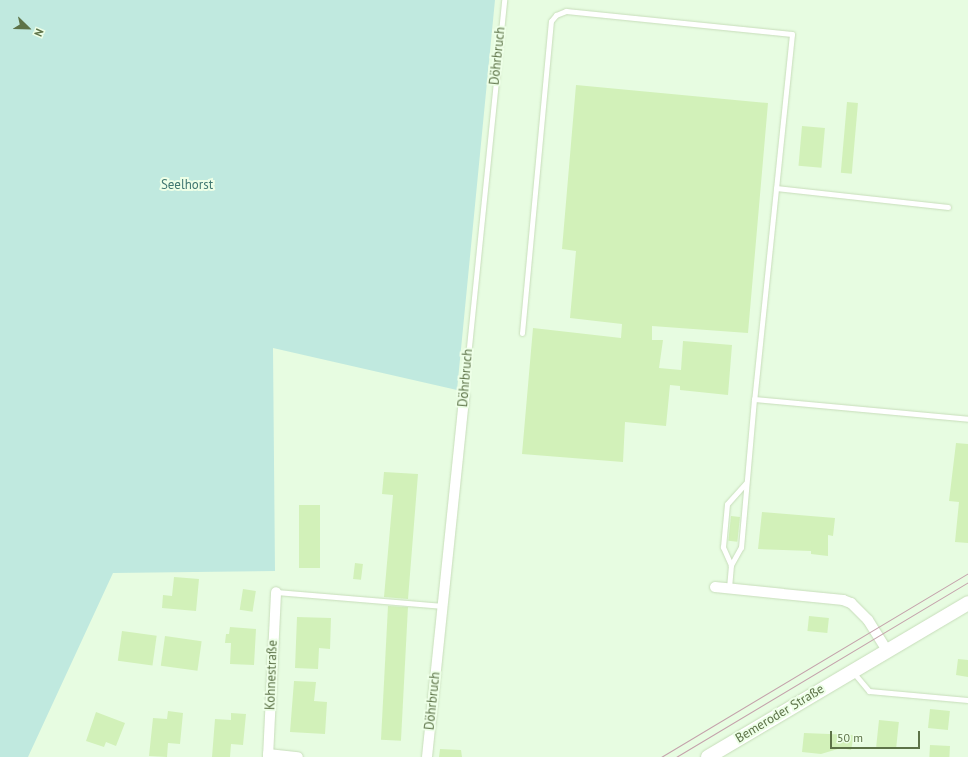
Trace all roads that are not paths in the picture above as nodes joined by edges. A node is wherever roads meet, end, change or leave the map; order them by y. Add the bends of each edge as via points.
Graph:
1 (504, 0) edge
2 (776, 188) junction
3 (948, 207) dead end
4 (522, 333) dead end
5 (464, 396) joint
6 (754, 399) junction
7 (968, 419) edge
8 (746, 483) junction
9 (731, 565) junction
10 (715, 587) dead end
11 (729, 588) junction
12 (276, 592) joint
13 (968, 603) edge
14 (443, 606) junction
15 (887, 650) junction
16 (853, 671) junction
17 (968, 700) edge
18 (268, 755) edge
19 (298, 757) edge
20 (427, 757) edge
21 (708, 757) edge

1 - 5 lane, Döhrbruch
2 - 3 lane
2 - 4 lane via 792,34 566,11 556,15 550,21
2 - 6 lane
5 - 14 street, Döhrbruch
6 - 7 lane
6 - 8 lane
8 - 9 lane via 741,547
8 - 9 lane via 727,504 723,548
9 - 11 lane
10 - 11 street
11 - 15 street via 843,600 851,603 868,620
12 - 14 lane
12 - 18 street, Kohnestraße
13 - 15 main road, Bemeroder Straße
14 - 20 street, Döhrbruch
15 - 16 main road, Bemeroder Straße
16 - 17 lane via 869,691
16 - 21 main road, Bemeroder Straße
18 - 19 street

